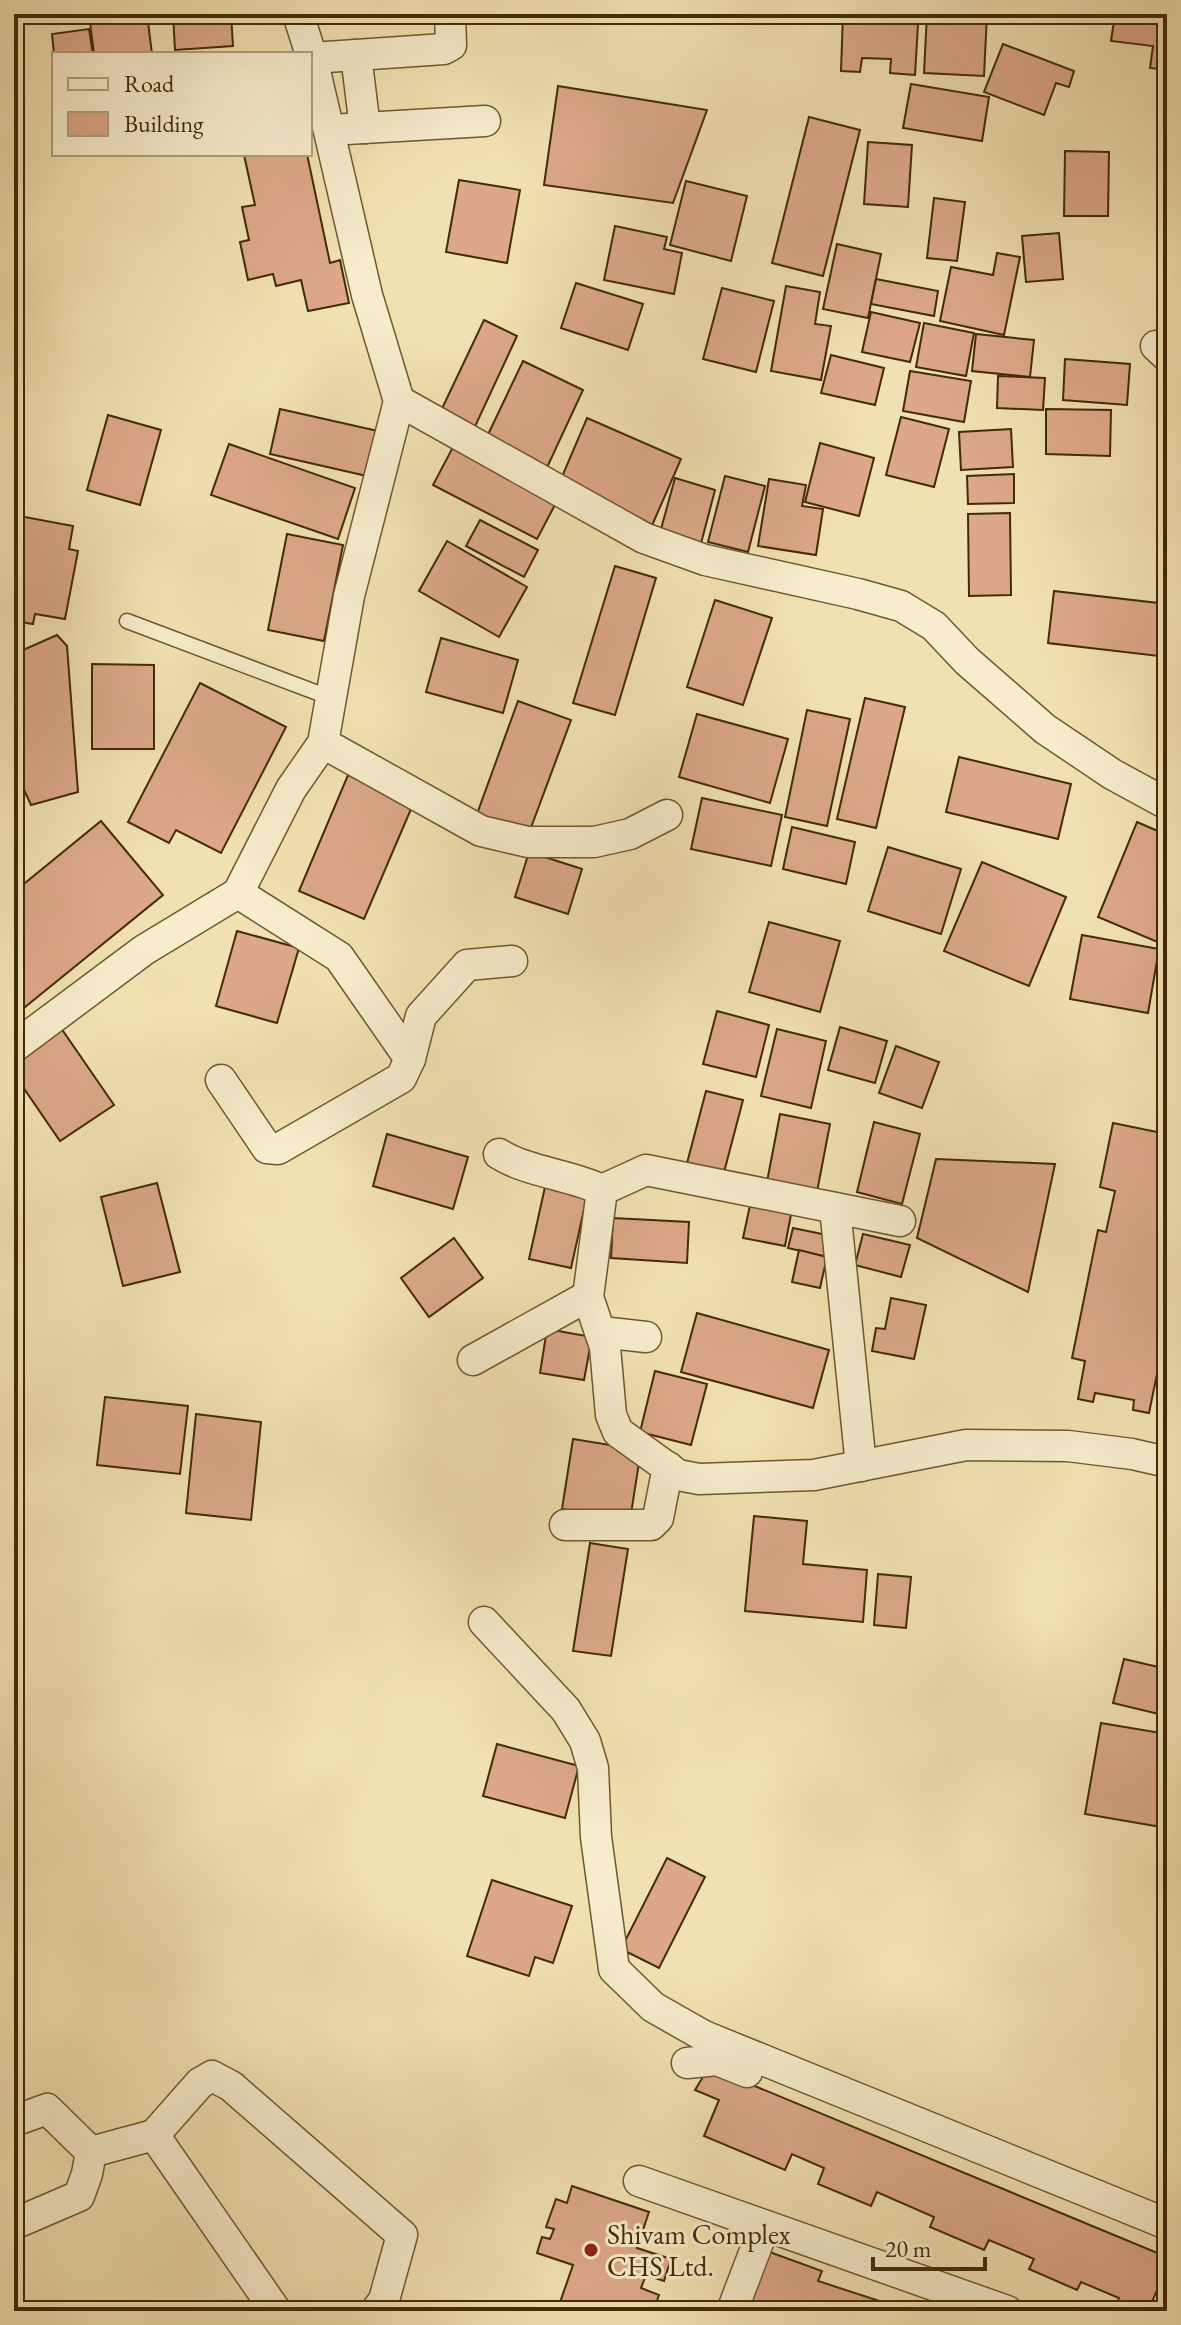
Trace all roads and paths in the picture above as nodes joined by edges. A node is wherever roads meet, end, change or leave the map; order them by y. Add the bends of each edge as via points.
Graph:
1 (298, 14) edge
2 (450, 14) edge
3 (310, 52) edge
4 (356, 55) junction
5 (312, 58) edge
6 (485, 121) dead end
7 (365, 128) junction
8 (329, 130) junction
9 (399, 401) junction
10 (127, 621) dead end
11 (331, 698) junction
12 (323, 743) junction
13 (1167, 804) edge
14 (667, 815) dead end
15 (238, 893) junction
16 (512, 961) dead end
17 (14, 1047) edge
18 (410, 1059) junction
19 (221, 1080) dead end
20 (499, 1154) dead end
21 (602, 1190) junction
22 (835, 1208) junction
23 (900, 1221) dead end
24 (588, 1296) junction
25 (601, 1332) junction
26 (646, 1337) dead end
27 (473, 1360) dead end
28 (1167, 1462) edge
29 (861, 1466) junction
30 (668, 1467) junction
31 (565, 1525) dead end
32 (484, 1622) dead end
33 (687, 2063) dead end
34 (14, 2121) edge
35 (154, 2135) junction
36 (91, 2152) junction
37 (639, 2181) dead end
38 (14, 2224) edge
39 (1167, 2224) edge
40 (764, 2227) junction
41 (1167, 2245) edge
42 (975, 2306) edge
43 (276, 2311) edge
44 (376, 2311) edge
45 (732, 2311) edge
46 (1007, 2311) edge

1 - 3 street
2 - 4 street via 451,45 444,49
4 - 5 street
4 - 7 street
5 - 8 street
6 - 7 street
7 - 8 street
8 - 9 street via 367,295
9 - 11 street via 349,596
9 - 13 street via 644,538 705,560 901,606 934,626 1045,729
10 - 11 lane
11 - 12 street
12 - 14 street via 481,831 528,842 594,842 630,834
12 - 15 street via 291,789
15 - 17 street via 144,950
15 - 18 street via 339,957
16 - 18 street via 467,965 421,1016
18 - 19 street via 401,1078 278,1149 267,1148
20 - 21 street
21 - 22 street via 646,1170
21 - 24 street
22 - 23 street
22 - 29 street
24 - 25 street
24 - 27 street
25 - 26 street
25 - 30 street via 611,1415 618,1432
28 - 29 street via 1068,1446 966,1445
29 - 30 street via 814,1475 699,1479
30 - 31 street via 658,1518 651,1525
32 - 39 street via 566,1710 585,1741 593,1768 596,1837 614,1969 653,2007 704,2036
33 - 41 street via 717,2060
34 - 36 street via 47,2109
35 - 36 street
35 - 43 street
35 - 44 street via 200,2083 212,2076 231,2086 402,2235 384,2300
36 - 38 street via 79,2196
37 - 40 street
40 - 42 street
40 - 45 street
42 - 46 street

